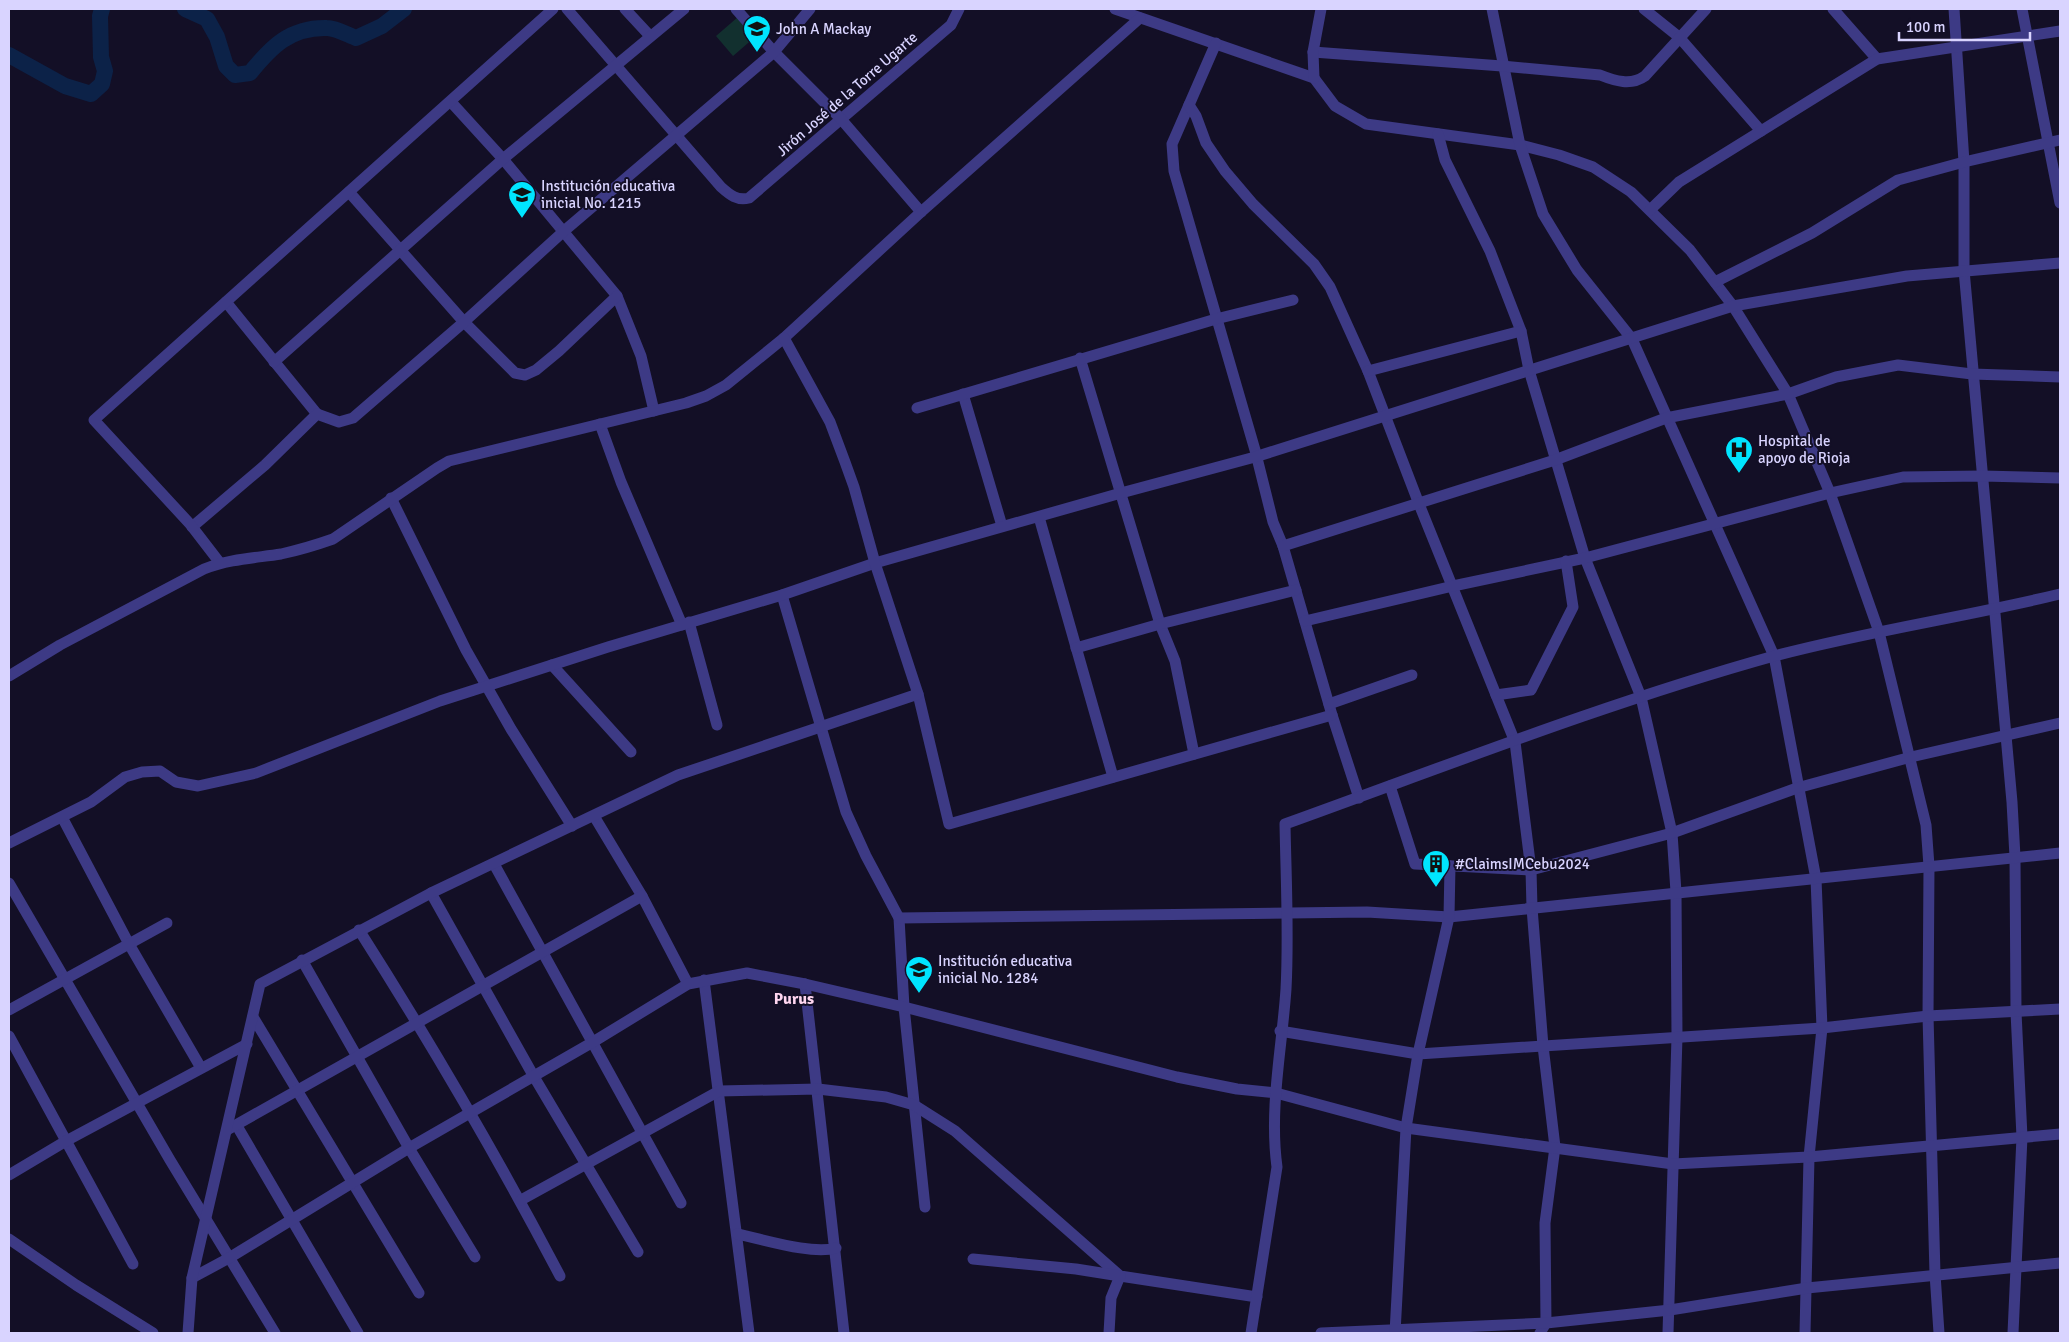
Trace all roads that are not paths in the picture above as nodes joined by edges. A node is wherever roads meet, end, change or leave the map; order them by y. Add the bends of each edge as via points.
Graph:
1 (553, 9) edge
2 (567, 9) edge
3 (625, 9) edge
4 (684, 9) edge
5 (736, 9) edge
6 (810, 9) edge
7 (959, 9) edge
8 (1115, 9) edge
9 (1321, 9) edge
10 (1492, 9) edge
11 (1644, 9) edge
12 (1706, 9) edge
13 (1833, 9) edge
14 (1954, 9) edge
15 (2022, 9) edge
16 (1140, 18) junction
17 (2060, 31) edge
18 (2026, 35) junction
19 (650, 36) junction
20 (1679, 37) junction
21 (1216, 43) junction
22 (1956, 45) junction
23 (774, 52) junction
24 (1313, 52) junction
25 (1877, 59) junction
26 (615, 64) junction
27 (1502, 66) junction
28 (1314, 78) junction
29 (451, 102) junction
30 (1189, 105) junction
31 (842, 119) junction
32 (1761, 131) junction
33 (1438, 134) junction
34 (675, 136) junction
35 (2060, 140) edge
36 (2048, 144) junction
37 (1520, 145) junction
38 (503, 159) junction
39 (1964, 162) junction
40 (349, 192) junction
41 (2060, 203) edge
42 (1650, 210) junction
43 (921, 212) junction
44 (564, 231) junction
45 (400, 251) junction
46 (2060, 263) edge
47 (1964, 270) junction
48 (1715, 282) junction
49 (617, 296) junction
50 (1293, 300) dead end
51 (226, 302) junction
52 (1733, 306) junction
53 (1216, 319) junction
54 (464, 322) junction
55 (1521, 331) junction
56 (784, 338) junction
57 (1632, 339) junction
58 (1080, 358) junction
59 (274, 362) junction
60 (1529, 370) junction
61 (1368, 371) junction
62 (1972, 374) junction
63 (2060, 377) edge
64 (962, 394) junction
65 (1788, 394) junction
66 (917, 408) dead end
67 (654, 411) junction
68 (317, 414) junction
69 (1386, 416) junction
70 (1666, 418) junction
71 (600, 424) junction
72 (1255, 457) junction
73 (1555, 460) junction
74 (1982, 476) junction
75 (2060, 478) edge
76 (1121, 493) junction
77 (1830, 493) junction
78 (391, 498) junction
79 (1419, 504) junction
80 (1039, 517) junction
81 (1714, 524) junction
82 (1002, 526) junction
83 (192, 527) junction
84 (1283, 546) junction
85 (1585, 558) junction
86 (1566, 561) junction
87 (220, 563) junction
88 (875, 563) junction
89 (1453, 586) junction
90 (1296, 590) junction
91 (2060, 594) edge
92 (782, 595) junction
93 (1994, 610) junction
94 (1305, 621) junction
95 (686, 624) junction
96 (1160, 624) junction
97 (1879, 632) junction
98 (1076, 648) junction
99 (1774, 656) junction
100 (552, 665) junction
101 (1412, 675) dead end
102 (9, 676) edge
103 (487, 686) junction
104 (918, 694) junction
105 (1496, 695) junction
106 (1641, 698) junction
107 (1331, 710) junction
108 (2060, 723) edge
109 (717, 725) dead end
110 (821, 726) junction
111 (2005, 735) junction
112 (1515, 742) junction
113 (631, 752) dead end
114 (1194, 754) junction
115 (1911, 757) junction
116 (1113, 777) junction
117 (1390, 786) junction
118 (1797, 788) junction
119 (1359, 798) junction
120 (594, 816) junction
121 (62, 817) junction
122 (572, 826) junction
123 (1672, 833) junction
124 (9, 843) edge
125 (2060, 852) edge
126 (2015, 857) junction
127 (494, 864) junction
128 (1450, 866) junction
129 (1930, 866) junction
130 (1531, 870) junction
131 (1816, 879) junction
132 (9, 883) edge
133 (1676, 892) junction
134 (431, 893) junction
135 (642, 896) junction
136 (1532, 908) junction
137 (1286, 912) junction
138 (1449, 917) junction
139 (899, 918) junction
140 (167, 923) dead end
141 (359, 930) junction
142 (129, 944) junction
143 (543, 952) junction
144 (302, 960) junction
145 (65, 979) junction
146 (704, 980) junction
147 (688, 984) junction
148 (805, 984) junction
149 (483, 986) junction
150 (904, 1007) junction
151 (2060, 1009) edge
152 (9, 1010) edge
153 (2016, 1012) junction
154 (1928, 1016) junction
155 (253, 1017) junction
156 (418, 1023) junction
157 (1822, 1028) junction
158 (1280, 1031) junction
159 (9, 1036) edge
160 (1677, 1037) junction
161 (593, 1042) junction
162 (247, 1044) junction
163 (1543, 1046) junction
164 (1418, 1054) junction
165 (357, 1058) junction
166 (201, 1068) junction
167 (533, 1075) junction
168 (818, 1089) junction
169 (297, 1091) junction
170 (719, 1091) junction
171 (1276, 1093) junction
172 (137, 1103) junction
173 (914, 1105) junction
174 (470, 1112) junction
175 (232, 1128) junction
176 (1406, 1128) junction
177 (643, 1134) junction
178 (2060, 1134) edge
179 (2022, 1137) junction
180 (66, 1141) junction
181 (1932, 1145) junction
182 (1555, 1147) junction
183 (409, 1148) junction
184 (1809, 1157) junction
185 (1673, 1164) junction
186 (586, 1165) junction
187 (9, 1175) edge
188 (352, 1184) junction
189 (521, 1200) junction
190 (681, 1203) dead end
191 (925, 1207) dead end
192 (205, 1217) junction
193 (291, 1221) junction
194 (736, 1234) junction
195 (9, 1239) edge
196 (836, 1248) junction
197 (638, 1252) dead end
198 (475, 1257) dead end
199 (229, 1258) junction
200 (973, 1259) dead end
201 (2060, 1263) edge
202 (133, 1264) dead end
203 (2017, 1267) junction
204 (1935, 1274) junction
205 (560, 1276) dead end
206 (1120, 1276) junction
207 (192, 1278) junction
208 (1807, 1288) junction
209 (419, 1294) dead end
210 (1257, 1297) junction
211 (1670, 1310) junction
212 (1543, 1328) edge
213 (1396, 1332) edge
214 (153, 1333) edge
215 (188, 1333) edge
216 (275, 1333) edge
217 (358, 1333) edge
218 (749, 1333) edge
219 (844, 1333) edge
220 (1109, 1333) edge
221 (1251, 1333) edge
222 (1321, 1333) edge
223 (1668, 1333) edge
224 (1805, 1333) edge
225 (1939, 1333) edge
226 (2013, 1333) edge

1 - 29 street
2 - 26 street
3 - 19 street
4 - 19 street
5 - 23 street
6 - 23 street
7 - 31 street, Jirón José de la Torre Ugarte via 951,25
8 - 16 street
9 - 24 street
10 - 27 street
11 - 20 street
12 - 20 street
13 - 25 street
14 - 22 street
15 - 18 street
16 - 21 street
16 - 43 street
17 - 18 street
18 - 22 street
18 - 36 street
19 - 26 street
20 - 27 street via 1638,81 1614,81 1600,75
20 - 32 street
21 - 28 street
21 - 30 street
22 - 25 street
22 - 39 street
23 - 31 street
23 - 34 street
24 - 27 street
24 - 28 street
25 - 32 street
26 - 34 street
26 - 38 street
27 - 37 street
28 - 33 street via 1335,106 1366,124
29 - 38 street
29 - 40 street
30 - 53 street via 1172,144 1174,170
30 - 61 street via 1206,143 1225,171 1253,204 1314,264 1330,287
31 - 34 street, Jirón José de la Torre Ugarte via 749,198 739,199 728,194
31 - 43 street
32 - 42 street via 1679,182
33 - 37 street
33 - 55 street via 1445,160 1490,251
34 - 44 street
35 - 36 street
36 - 39 street
36 - 41 street
37 - 42 street via 1594,167 1631,192
37 - 57 street via 1542,214 1577,270
38 - 44 street
38 - 45 street
39 - 47 street
39 - 48 street via 1898,180 1812,233
40 - 45 street
40 - 51 street
42 - 48 street via 1690,250
43 - 56 street
44 - 49 street
44 - 54 street
45 - 54 street
45 - 59 street
46 - 47 street
47 - 52 street via 1908,276
47 - 62 street
48 - 52 street
49 - 54 street via 559,351 525,375 508,368
49 - 67 street via 640,356
50 - 53 street
51 - 59 street
51 - 83 street via 94,420
52 - 57 street
52 - 65 street
53 - 58 street
53 - 72 street
54 - 68 street via 353,418 339,422
55 - 60 street
55 - 61 street
56 - 67 street via 726,385 706,396
56 - 88 street via 830,422 854,487
57 - 60 street
57 - 70 street
58 - 64 street
58 - 76 street
59 - 68 street
60 - 69 street
60 - 73 street
61 - 69 street
62 - 63 street
62 - 65 street via 1898,365 1836,377
62 - 74 street
64 - 66 street
64 - 82 street
65 - 70 street
65 - 77 street
67 - 71 street
68 - 83 street via 265,465
69 - 72 street
69 - 79 street
70 - 73 street
70 - 81 street
71 - 78 street via 450,461
71 - 95 street via 621,482
72 - 76 street
72 - 84 street
73 - 79 street
73 - 85 street
74 - 75 street
74 - 77 street via 1902,477
74 - 93 street
76 - 80 street
76 - 96 street
77 - 81 street
77 - 97 street
78 - 87 street via 333,539 282,553
78 - 103 street
79 - 84 street
79 - 89 street
80 - 82 street
80 - 98 street
81 - 85 street
81 - 99 street
82 - 88 street
83 - 87 street
84 - 90 street
85 - 86 street
85 - 106 street
86 - 89 street
86 - 105 street via 1573,607 1531,690
87 - 102 street via 69,641
88 - 92 street
88 - 104 street
89 - 94 street
89 - 105 street
90 - 94 street
90 - 96 street
91 - 93 street
92 - 95 street
92 - 110 street
93 - 97 street
93 - 111 street
94 - 107 street
95 - 100 street
95 - 109 street
96 - 98 street
96 - 114 street via 1175,661
97 - 99 street
97 - 115 street
98 - 116 street
99 - 106 street
99 - 118 street
100 - 103 street
100 - 113 street
101 - 107 street
103 - 121 street via 440,701 256,773 198,786 176,782 160,771 125,777 91,802
103 - 122 street
104 - 110 street
104 - 116 street via 949,824
105 - 112 street
106 - 112 street
106 - 123 street
107 - 114 street
107 - 119 street
108 - 111 street
110 - 120 street via 678,775
110 - 139 street via 846,812
111 - 115 street
111 - 126 street
112 - 117 street
112 - 130 street
114 - 116 street
115 - 118 street
115 - 129 street via 1926,825
117 - 119 street
117 - 128 street via 1415,864
118 - 123 street
118 - 131 street
119 - 137 street via 1285,824
120 - 122 street
120 - 135 street
121 - 124 street
121 - 142 street
122 - 127 street
123 - 130 street
123 - 133 street
125 - 126 street
126 - 129 street
126 - 153 street
127 - 134 street
127 - 143 street
128 - 130 street
128 - 138 street
129 - 131 street
129 - 154 street
130 - 136 street
131 - 133 street
131 - 157 street
132 - 145 street
133 - 136 street
133 - 160 street
134 - 141 street
134 - 149 street
135 - 143 street
135 - 147 street
136 - 138 street
136 - 163 street
137 - 138 street
137 - 139 street
137 - 158 street via 1286,989
138 - 164 street
139 - 150 street
140 - 142 street
141 - 144 street
141 - 156 street
142 - 145 street
142 - 166 street
143 - 149 street
143 - 161 street
144 - 155 street via 260,984
144 - 165 street
145 - 152 street
145 - 172 street
146 - 147 street
146 - 148 street via 747,973
146 - 170 street
147 - 161 street
148 - 150 street
148 - 168 street
149 - 156 street
149 - 167 street
150 - 171 street via 1177,1077
150 - 173 street
151 - 153 street
153 - 154 street
153 - 179 street
154 - 157 street
154 - 181 street
155 - 162 street
155 - 169 street
156 - 165 street
156 - 174 street
157 - 160 street
157 - 184 street
158 - 164 street
158 - 171 street
159 - 180 street
160 - 163 street
160 - 185 street
161 - 167 street
161 - 177 street
162 - 166 street
162 - 175 street
163 - 164 street
163 - 182 street
164 - 176 street
165 - 169 street
165 - 183 street
166 - 172 street
167 - 174 street
167 - 186 street
168 - 170 street
168 - 173 street via 886,1097
168 - 196 street
169 - 175 street
169 - 188 street
170 - 177 street
170 - 194 street
171 - 176 street
171 - 210 street via 1274,1143 1277,1167
172 - 180 street
172 - 192 street
173 - 191 street
173 - 206 street via 954,1131
174 - 183 street
174 - 189 street
175 - 192 street
175 - 193 street
176 - 182 street
176 - 213 street
177 - 186 street
177 - 190 street
178 - 179 street
179 - 181 street
179 - 203 street
180 - 187 street
180 - 202 street
181 - 184 street
181 - 204 street
182 - 185 street
182 - 212 street via 1545,1223
183 - 188 street
183 - 198 street
184 - 185 street
184 - 208 street
185 - 211 street
186 - 189 street
186 - 197 street
188 - 193 street
188 - 209 street
189 - 205 street
192 - 199 street
192 - 207 street
193 - 199 street
193 - 217 street
194 - 196 street via 795,1246
194 - 218 street
195 - 214 street via 76,1286
196 - 219 street
199 - 207 street
199 - 216 street
200 - 206 street
201 - 203 street
203 - 204 street
203 - 226 street
204 - 208 street
204 - 225 street
206 - 210 street
206 - 220 street via 1111,1298
207 - 215 street
208 - 211 street
208 - 224 street
210 - 221 street
211 - 212 street
211 - 223 street
212 - 213 street
213 - 222 street

